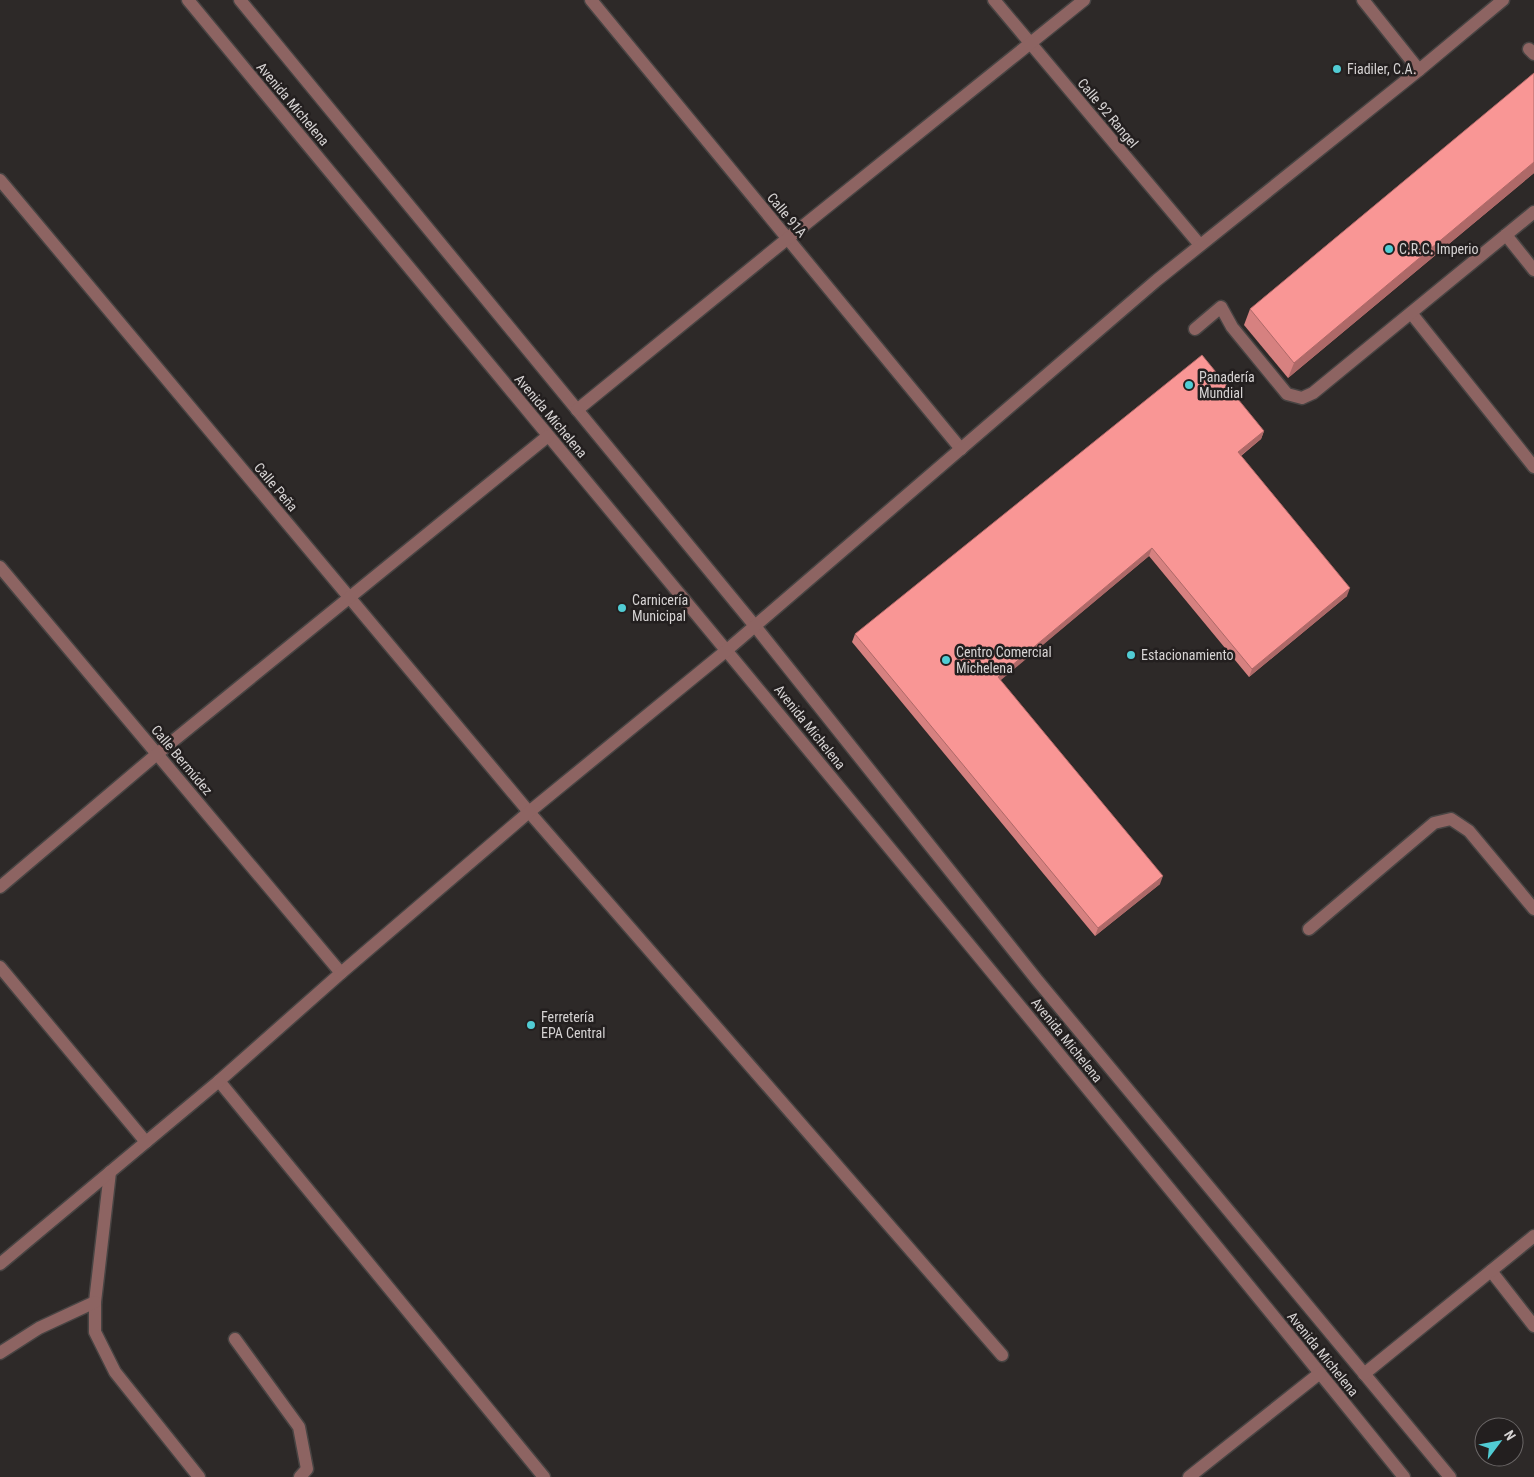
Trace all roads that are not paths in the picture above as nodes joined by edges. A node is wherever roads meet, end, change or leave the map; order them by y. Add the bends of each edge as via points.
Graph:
1 (188, 0) edge
2 (240, 0) edge
3 (591, 0) edge
4 (994, 0) edge
5 (1084, 0) edge
6 (1363, 0) edge
7 (1503, 0) edge
8 (1030, 44) junction
9 (1420, 70) junction
10 (0, 180) edge
11 (1534, 212) edge
12 (1506, 236) junction
13 (787, 239) junction
14 (1200, 245) junction
15 (1534, 270) edge
16 (1411, 313) junction
17 (1195, 329) dead end
18 (577, 410) junction
19 (548, 436) junction
20 (961, 449) junction
21 (1534, 467) edge
22 (0, 567) edge
23 (349, 597) junction
24 (755, 626) junction
25 (727, 650) junction
26 (157, 754) junction
27 (529, 812) junction
28 (0, 887) edge
29 (1534, 909) edge
30 (1309, 930) dead end
31 (0, 967) edge
32 (341, 973) junction
33 (219, 1081) junction
34 (146, 1142) junction
35 (110, 1172) junction
36 (1534, 1236) edge
37 (0, 1264) edge
38 (1491, 1271) junction
39 (95, 1302) junction
40 (1534, 1326) edge
41 (235, 1339) dead end
42 (0, 1353) edge
43 (1002, 1355) dead end
44 (1320, 1373) junction
45 (1364, 1374) junction
46 (199, 1477) edge
47 (300, 1477) edge
48 (544, 1477) edge
49 (1189, 1477) edge
50 (1404, 1477) edge
51 (1450, 1477) edge

1 - 19 street, Avenida Michelena
2 - 18 street, Avenida Michelena
3 - 13 street, Calle 91A
4 - 8 street, Calle 92 Rangel
5 - 8 street
6 - 9 street
7 - 9 street
8 - 13 street
8 - 14 street, Calle 92 Rangel
9 - 14 street
10 - 23 street, Calle Peña
11 - 12 street
12 - 15 street
12 - 16 street
13 - 18 street
13 - 20 street, Calle 91A
14 - 20 street
16 - 17 street via 1313,393 1302,398 1288,394 1232,327 1221,307
16 - 21 street
18 - 24 street, Avenida Michelena
19 - 23 street
19 - 25 street, Avenida Michelena
20 - 24 street
22 - 26 street, Calle Bermúdez
23 - 26 street
23 - 27 street, Calle Peña
24 - 25 street
24 - 45 street, Avenida Michelena via 1037,980
25 - 27 street
25 - 44 street, Avenida Michelena
26 - 28 street
26 - 32 street, Calle Bermúdez
27 - 32 street
27 - 43 street, Calle Peña
29 - 30 street via 1468,830 1451,819 1434,823
31 - 34 street
32 - 33 street
33 - 34 street
33 - 48 street
34 - 35 street
35 - 37 street
35 - 39 street
36 - 38 street
38 - 40 street
38 - 45 street
39 - 42 street via 39,1328
39 - 46 street via 95,1332 115,1372
41 - 47 street via 299,1427 307,1469
44 - 49 street
44 - 50 street, Avenida Michelena
45 - 51 street, Avenida Michelena

